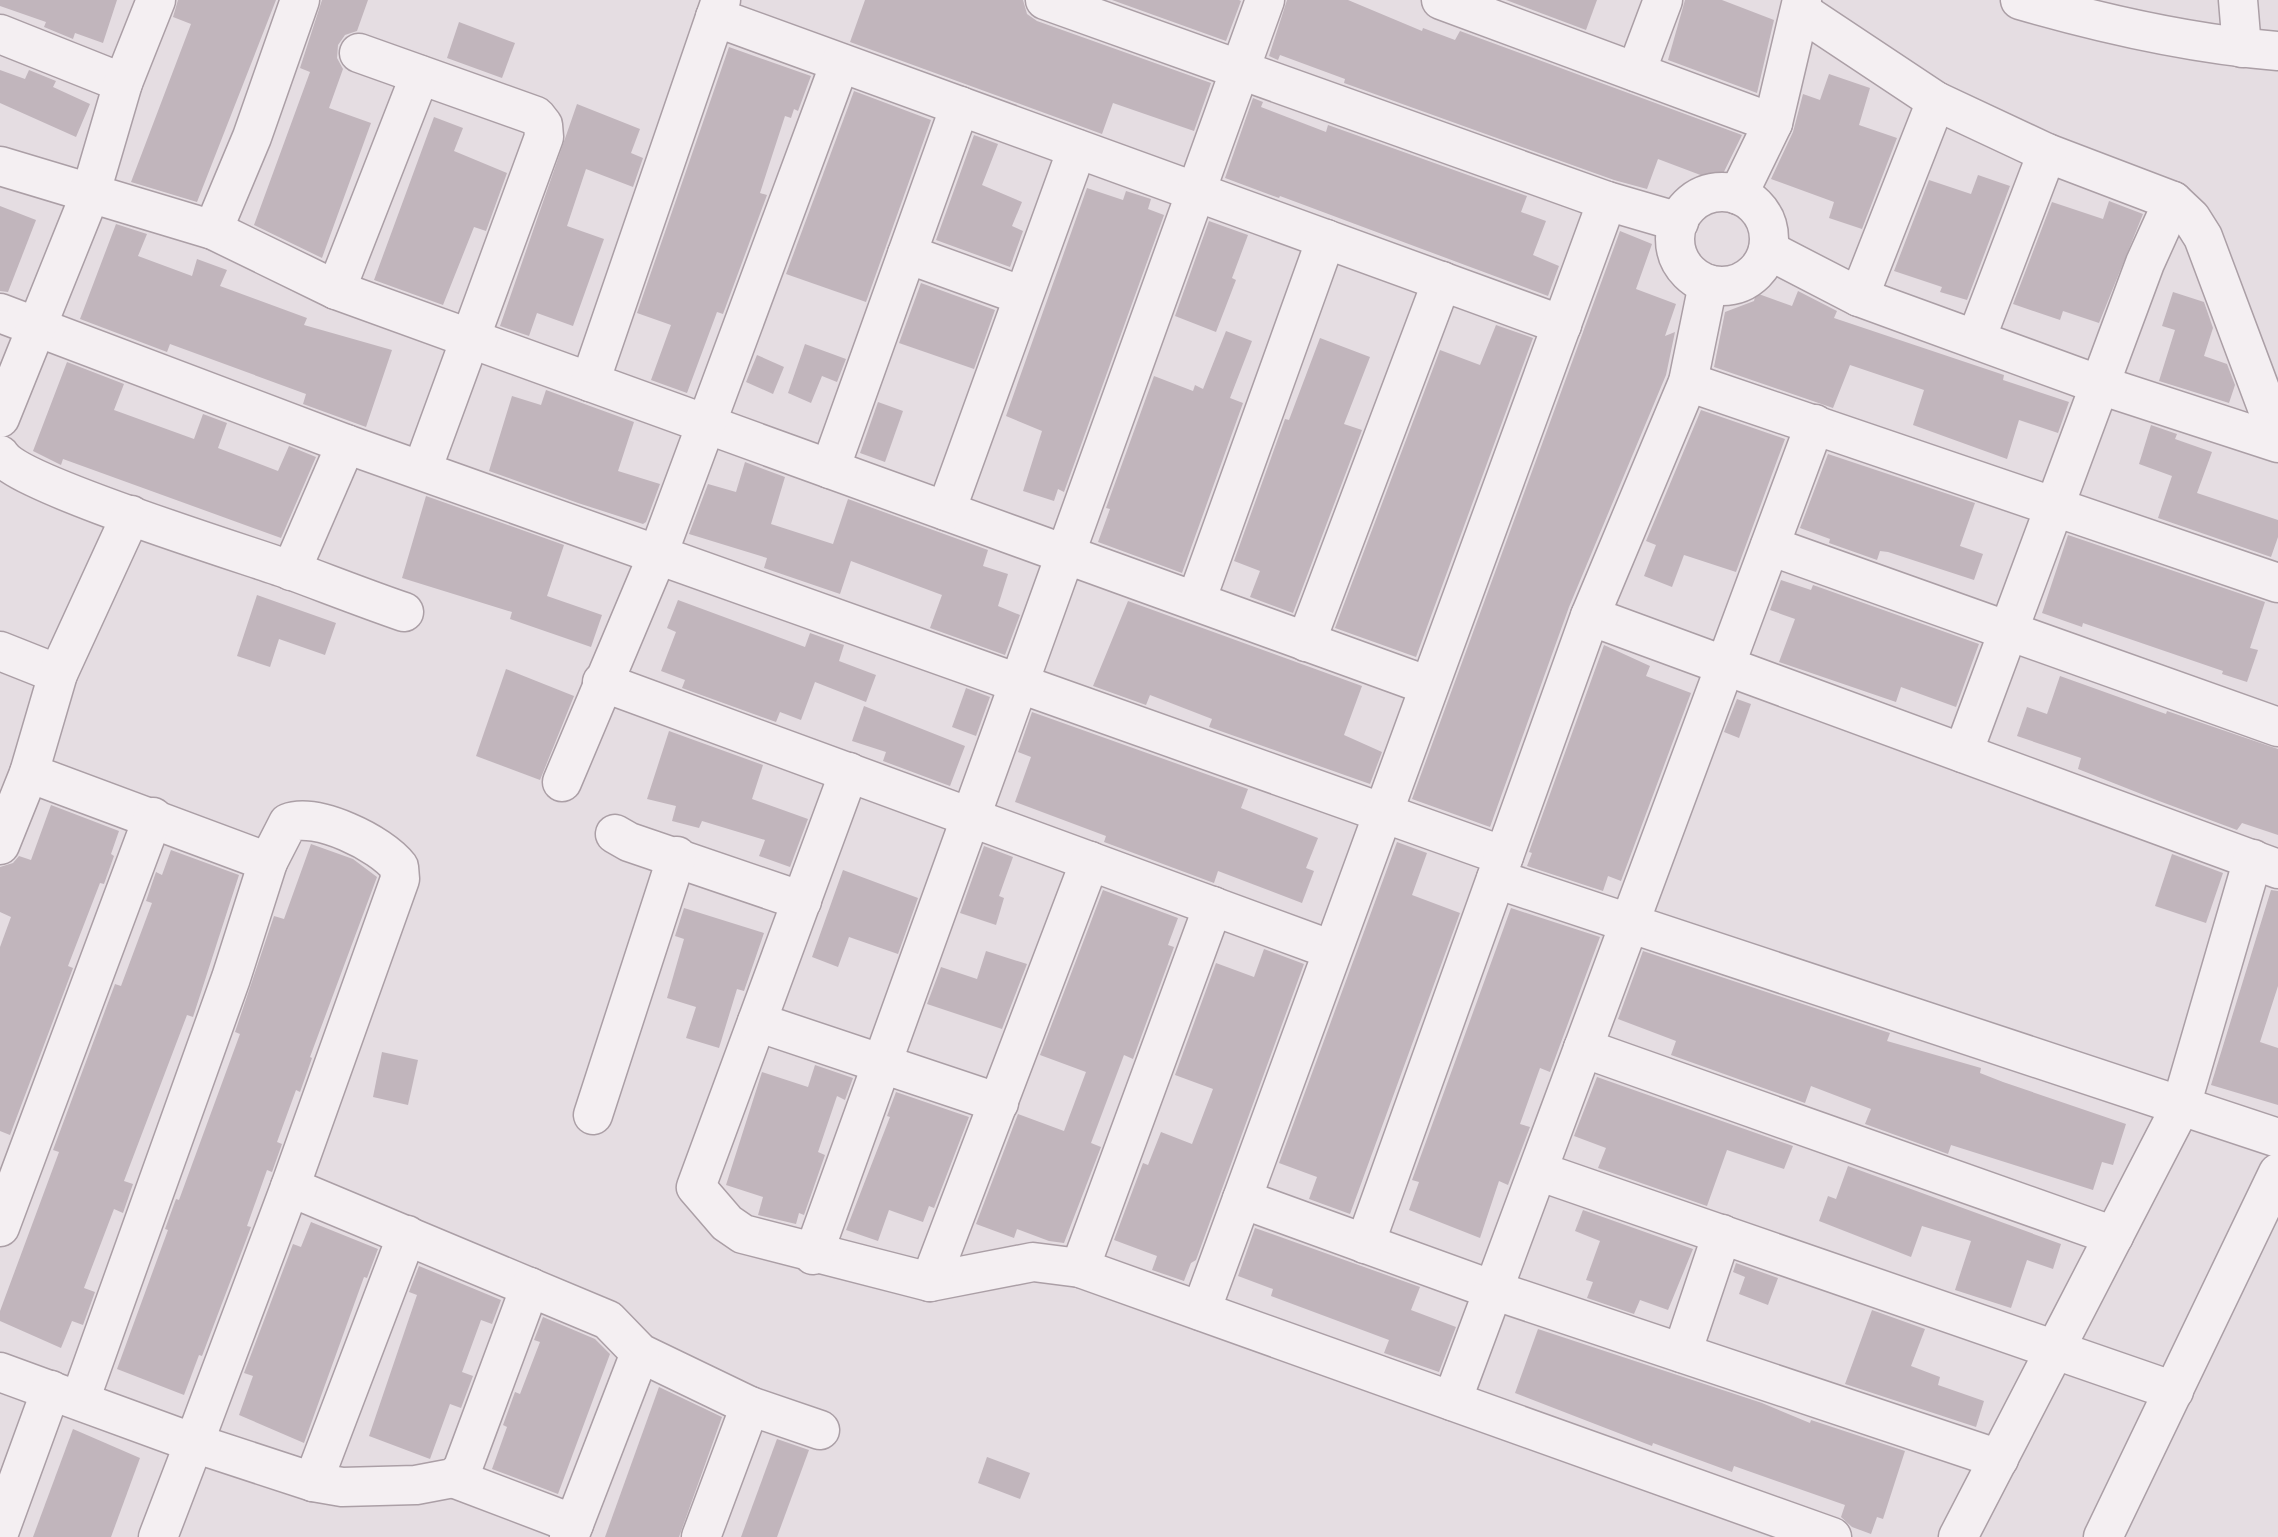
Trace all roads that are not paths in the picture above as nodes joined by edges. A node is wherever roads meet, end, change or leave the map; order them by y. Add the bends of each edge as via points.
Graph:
1 (156, 0) edge
2 (300, 0) edge
3 (1045, 0) edge
4 (1265, 0) edge
5 (1441, 0) edge
6 (1663, 0) edge
7 (2020, 0) edge
8 (2238, 0) edge
9 (1802, 6) edge
10 (718, 8) edge
11 (2108, 11) edge
12 (1519, 13) edge
13 (0, 34) edge
14 (2260, 50) edge
15 (359, 53) dead end
16 (840, 62) junction
17 (1240, 70) junction
18 (1636, 72) junction
19 (420, 75) junction
20 (122, 82) junction
21 (1936, 101) junction
22 (960, 106) junction
23 (1773, 123) junction
24 (1077, 149) junction
25 (2047, 153) junction
26 (0, 166) edge
27 (91, 192) junction
28 (1196, 192) junction
29 (1738, 195) junction
30 (2172, 200) junction
31 (1607, 201) junction
32 (1679, 222) junction
33 (214, 230) junction
34 (1326, 240) junction
35 (1768, 250) junction
36 (907, 254) junction
37 (1442, 282) junction
38 (1708, 284) junction
39 (336, 290) junction
40 (1024, 296) junction
41 (1858, 296) junction
42 (18, 319) edge
43 (1562, 325) junction
44 (470, 339) junction
45 (1976, 340) junction
46 (590, 382) junction
47 (1688, 382) junction
48 (2100, 384) junction
49 (0, 418) edge
50 (1816, 424) junction
51 (706, 425) junction
52 (2278, 440) edge
53 (346, 444) junction
54 (0, 455) edge
55 (422, 470) junction
56 (830, 470) junction
57 (2054, 506) junction
58 (946, 511) junction
59 (131, 515) junction
60 (1770, 546) junction
61 (658, 554) junction
62 (1065, 554) junction
63 (292, 571) junction
64 (2278, 583) edge
65 (1196, 601) junction
66 (404, 612) dead end
67 (1590, 616) junction
68 (2008, 630) junction
69 (1306, 642) junction
70 (0, 651) edge
71 (1725, 665) junction
72 (58, 674) junction
73 (602, 682) junction
74 (1019, 683) junction
75 (1429, 686) junction
76 (2278, 727) edge
77 (1962, 752) junction
78 (29, 772) junction
79 (848, 772) junction
80 (562, 782) dead end
81 (1383, 812) junction
82 (153, 817) junction
83 (970, 818) junction
84 (616, 834) dead end
85 (0, 845) edge
86 (676, 856) junction
87 (1090, 861) junction
88 (268, 862) junction
89 (2265, 864) edge
90 (1500, 867) junction
91 (802, 901) junction
92 (1214, 906) junction
93 (1630, 923) junction
94 (1332, 950) junction
95 (757, 1022) junction
96 (1583, 1048) junction
97 (882, 1064) junction
98 (999, 1103) junction
99 (2180, 1106) junction
100 (593, 1115) dead end
101 (2278, 1138) edge
102 (1538, 1171) junction
103 (2278, 1173) edge
104 (290, 1187) junction
105 (1242, 1199) junction
106 (0, 1228) edge
107 (1722, 1234) junction
108 (406, 1235) junction
109 (2114, 1236) junction
110 (1365, 1244) junction
111 (813, 1254) junction
112 (1080, 1268) junction
113 (930, 1282) junction
114 (530, 1287) junction
115 (1493, 1290) junction
116 (1200, 1311) junction
117 (2055, 1350) junction
118 (640, 1352) junction
119 (1682, 1353) junction
120 (0, 1372) edge
121 (2174, 1390) junction
122 (66, 1395) junction
123 (1452, 1401) junction
124 (750, 1406) junction
125 (820, 1430) dead end
126 (194, 1442) junction
127 (1999, 1459) junction
128 (452, 1478) junction
129 (313, 1482) junction
130 (0, 1530) edge
131 (571, 1530) edge
132 (158, 1537) edge
133 (701, 1537) edge
134 (1832, 1537) edge
135 (1958, 1537) edge
136 (2103, 1537) edge

1 - 20 street
2 - 33 street
3 - 17 street
4 - 17 street
5 - 12 street
6 - 18 street
7 - 11 street
8 - 14 street
9 - 21 street
9 - 23 street
10 - 16 street
10 - 46 street
11 - 14 street
12 - 18 street
13 - 20 street
15 - 19 street
16 - 22 street
16 - 51 street
17 - 28 street
17 - 31 street
18 - 23 street
19 - 39 street
19 - 44 street via 536,116 543,125
20 - 27 street
21 - 25 street
21 - 41 street
22 - 24 street
22 - 36 street
23 - 29 street
24 - 28 street
24 - 40 street
25 - 30 street
25 - 45 street
26 - 27 street
27 - 33 street
27 - 42 street
28 - 34 street
28 - 62 street
29 - 32 street via 1703,196
29 - 35 street via 1764,216
30 - 48 street
30 - 52 street via 2203,237
31 - 32 street
31 - 43 street
32 - 38 street via 1680,259
33 - 39 street
34 - 37 street
34 - 65 street
35 - 38 street via 1745,280
35 - 41 street
36 - 40 street
36 - 56 street
37 - 43 street
37 - 69 street
38 - 47 street
39 - 44 street
40 - 58 street
41 - 45 street
42 - 49 street
42 - 53 street
43 - 75 street
44 - 46 street
44 - 55 street
45 - 48 street
46 - 51 street
47 - 50 street
47 - 67 street
48 - 52 street
48 - 57 street
50 - 57 street
50 - 60 street
51 - 56 street
51 - 61 street
53 - 55 street
53 - 63 street
54 - 59 street via 28,475
55 - 61 street
56 - 58 street
57 - 64 street
57 - 68 street
58 - 62 street
59 - 63 street
59 - 72 street
60 - 68 street
60 - 71 street
61 - 73 street
61 - 74 street
62 - 65 street
62 - 74 street
63 - 66 street
65 - 69 street
67 - 71 street
67 - 90 street
68 - 76 street
68 - 77 street
69 - 75 street
70 - 72 street
71 - 77 street
71 - 93 street
72 - 78 street
73 - 79 street
73 - 80 street
74 - 81 street
74 - 83 street
75 - 81 street
77 - 89 street
78 - 82 street
78 - 85 street
79 - 83 street
79 - 91 street
81 - 90 street
81 - 94 street
82 - 88 street
82 - 106 street
83 - 87 street
83 - 97 street
84 - 86 street
86 - 91 street
86 - 100 street
87 - 92 street
87 - 98 street
88 - 104 street via 288,824 300,818 380,848 399,867 400,879
88 - 122 street via 230,978
89 - 99 street
90 - 93 street
90 - 110 street
91 - 95 street
92 - 94 street
92 - 112 street
93 - 96 street
93 - 99 street
94 - 105 street
95 - 97 street
95 - 111 street via 696,1188 734,1229
96 - 102 street
96 - 109 street
97 - 98 street
97 - 111 street
98 - 113 street
99 - 101 street
99 - 109 street
102 - 107 street
102 - 115 street
103 - 121 street
104 - 108 street
104 - 126 street
105 - 110 street
105 - 116 street
107 - 117 street
107 - 119 street
108 - 114 street
108 - 129 street
109 - 117 street
110 - 115 street
111 - 113 street
112 - 113 street via 1033,1262
112 - 116 street
114 - 118 street via 608,1320
114 - 128 street via 462,1470
115 - 119 street
115 - 123 street
116 - 123 street
117 - 121 street
117 - 127 street
118 - 124 street
118 - 131 street
119 - 127 street
120 - 122 street
121 - 136 street
122 - 126 street
122 - 130 street
123 - 134 street
124 - 125 street
124 - 133 street
126 - 129 street
126 - 132 street
127 - 135 street
128 - 129 street via 416,1485
128 - 131 street

